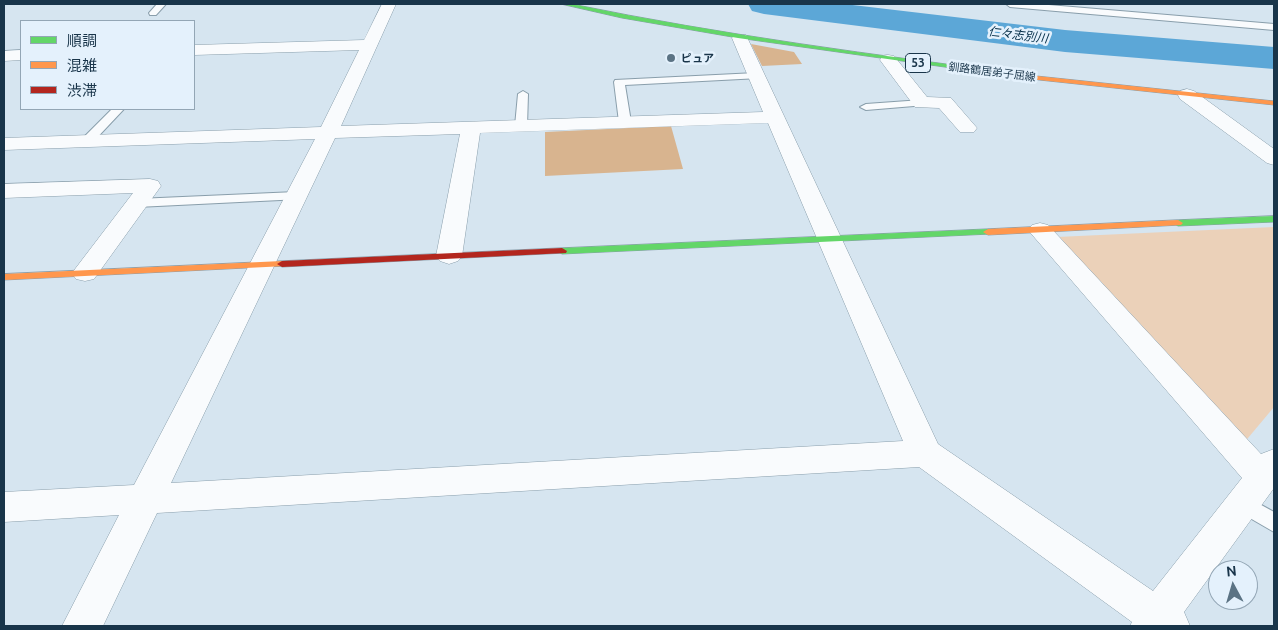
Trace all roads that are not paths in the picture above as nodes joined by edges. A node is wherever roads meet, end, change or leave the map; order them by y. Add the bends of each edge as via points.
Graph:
1 (162, 4) edge
2 (389, 4) edge
3 (564, 4) edge
4 (1010, 4) edge
5 (153, 13) dead end
6 (1274, 27) edge
7 (740, 38) junction
8 (369, 45) junction
9 (195, 50) edge
10 (4, 56) edge
11 (20, 56) edge
12 (888, 60) junction
13 (756, 76) junction
14 (523, 94) dead end
15 (1187, 95) junction
16 (922, 103) junction
17 (1274, 103) edge
18 (866, 107) dead end
19 (117, 110) edge
20 (775, 117) junction
21 (626, 122) junction
22 (521, 126) junction
23 (470, 128) junction
24 (966, 128) dead end
25 (328, 133) junction
26 (87, 141) junction
27 (5, 145) edge
28 (1274, 159) edge
29 (4, 191) edge
30 (296, 196) junction
31 (136, 203) junction
32 (1274, 220) edge
33 (1040, 230) junction
34 (830, 239) junction
35 (449, 256) junction
36 (262, 264) junction
37 (85, 273) junction
38 (4, 277) edge
39 (924, 453) junction
40 (1260, 482) edge
41 (145, 499) junction
42 (4, 507) edge
43 (1274, 523) edge
44 (1159, 623) edge
45 (82, 626) edge

1 - 5 lane
2 - 8 street
3 - 7 street, 釧路鶴居弟子屈線 / 53
4 - 6 lane
7 - 12 street, 釧路鶴居弟子屈線 / 53
7 - 13 street
8 - 9 street
8 - 25 street
10 - 11 street
12 - 15 street, 釧路鶴居弟子屈線 / 53
12 - 16 street
13 - 20 street
13 - 21 lane via 619,82
14 - 22 lane
15 - 17 street, 釧路鶴居弟子屈線 / 53
15 - 28 street
16 - 18 lane
16 - 24 street via 944,102
19 - 26 lane
20 - 21 street
20 - 34 street
21 - 22 street
22 - 23 street
23 - 25 street
23 - 35 street
25 - 26 street
25 - 30 street
26 - 27 street
29 - 31 street via 150,186
30 - 31 lane
30 - 36 street
31 - 37 street
32 - 33 street
33 - 34 street
33 - 40 street
34 - 35 street
34 - 39 street
35 - 36 street
36 - 37 street
36 - 41 street
37 - 38 street
39 - 41 street
39 - 44 street
40 - 43 lane
40 - 44 street
41 - 42 street
41 - 45 street

